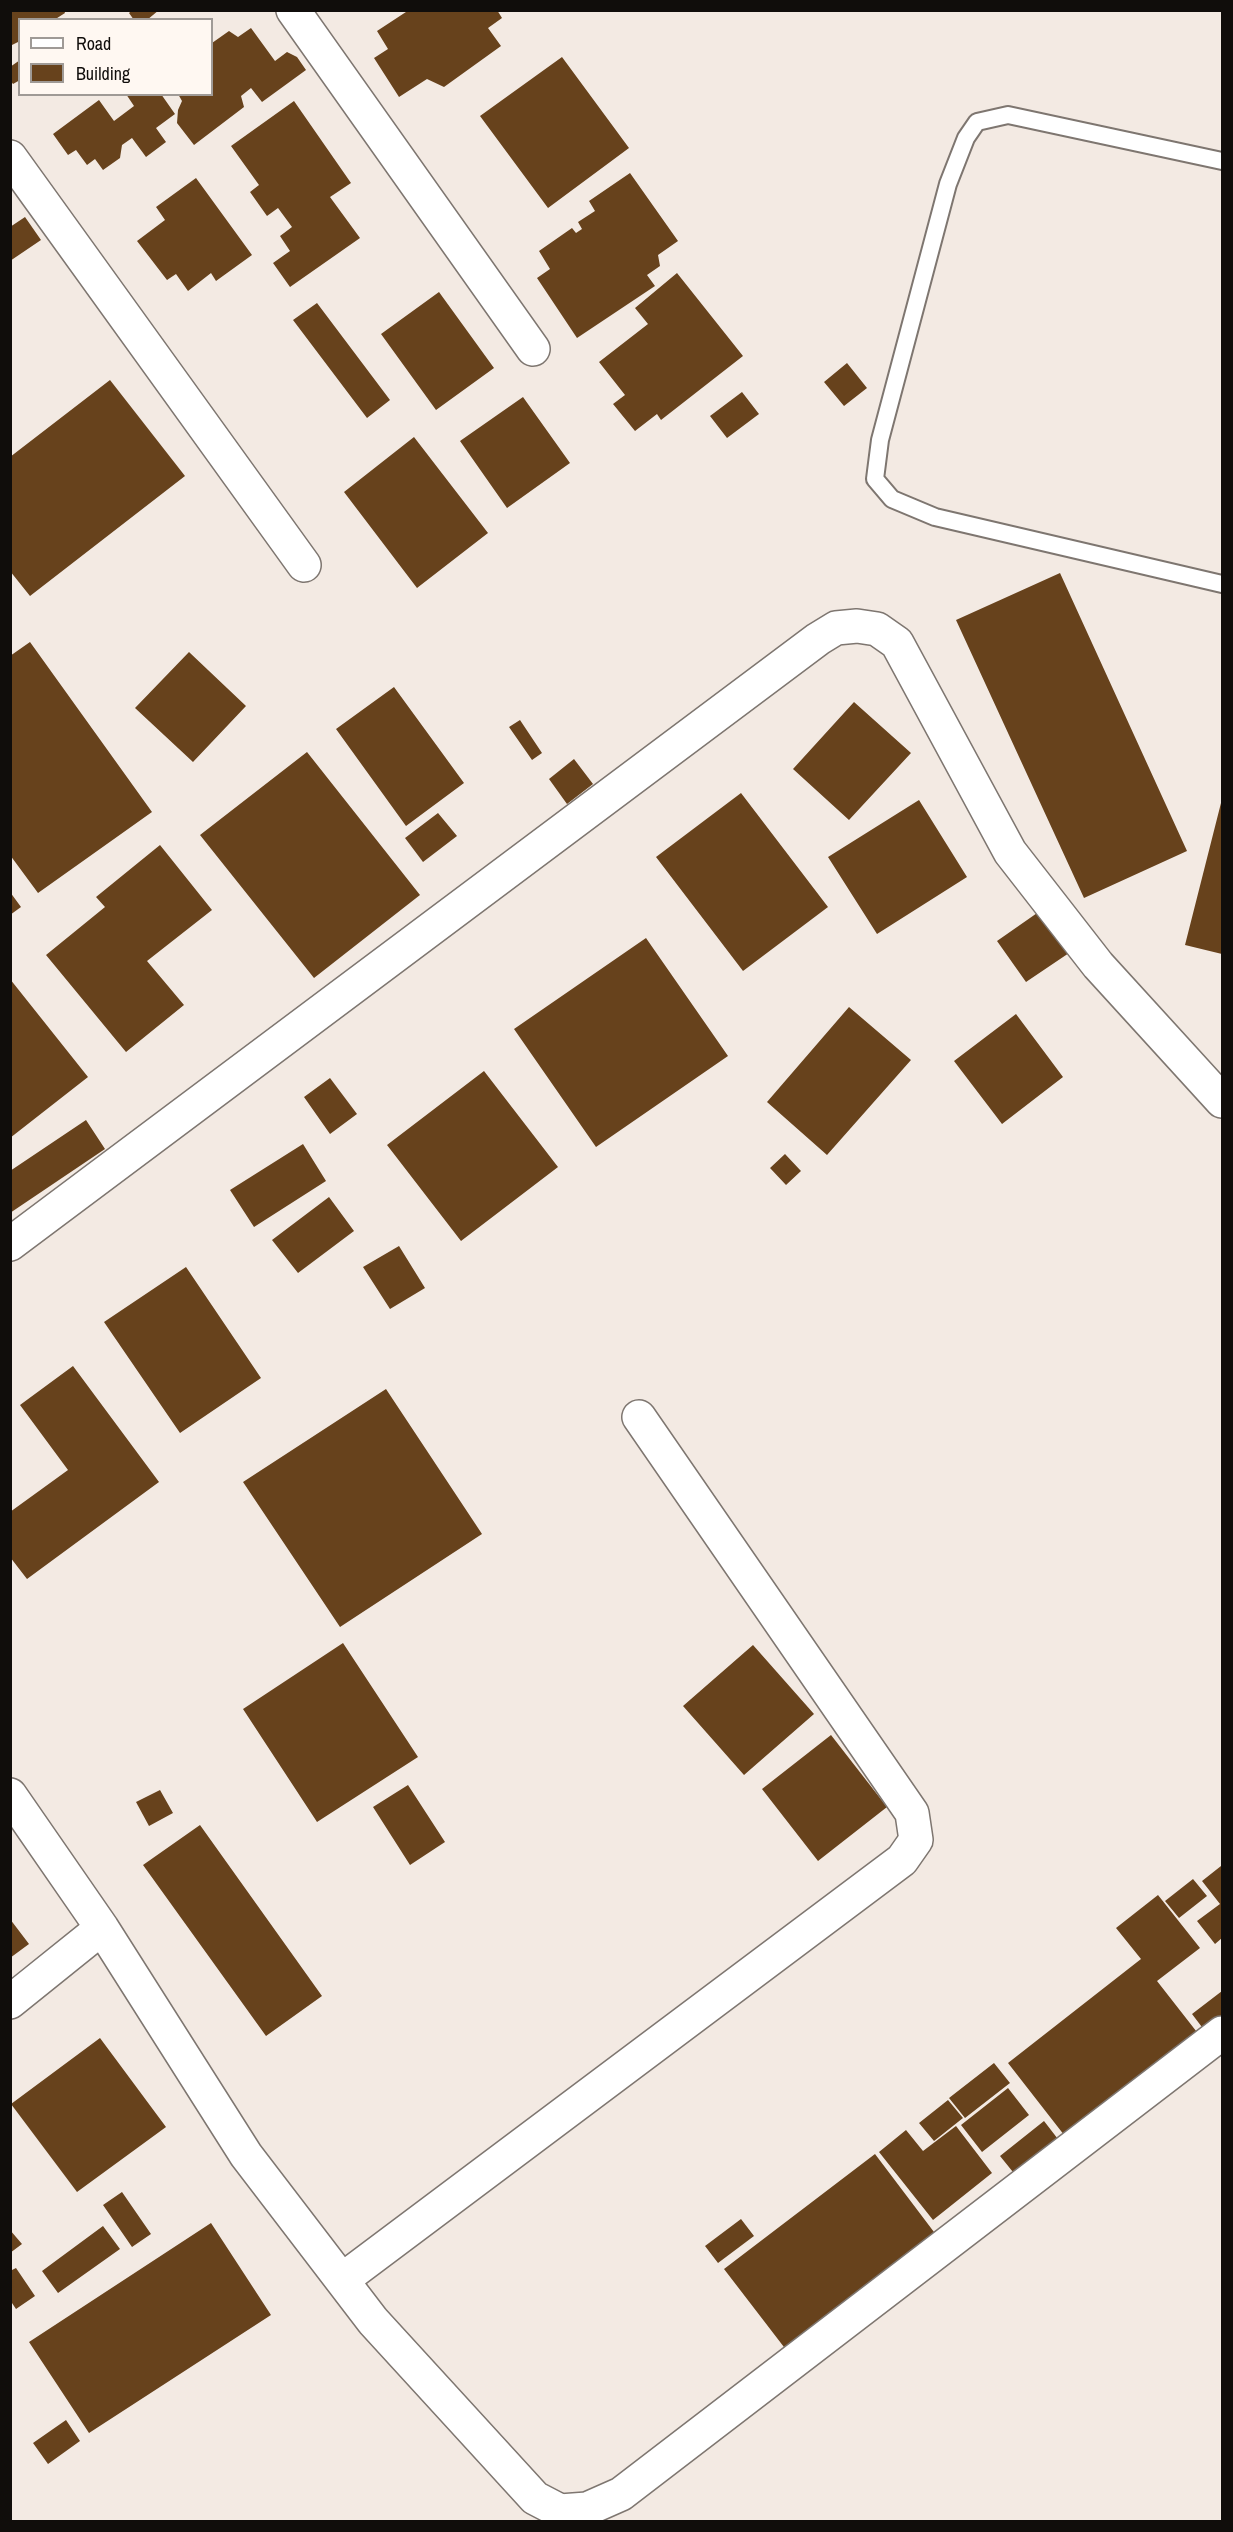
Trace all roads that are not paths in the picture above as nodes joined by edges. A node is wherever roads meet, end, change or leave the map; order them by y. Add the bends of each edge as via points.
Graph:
1 (293, 10) edge
2 (10, 157) edge
3 (1222, 161) edge
4 (533, 349) dead end
5 (304, 565) dead end
6 (1222, 584) edge
7 (1222, 1101) edge
8 (10, 1244) edge
9 (639, 1417) dead end
10 (10, 1795) edge
11 (102, 1928) junction
12 (10, 2002) edge
13 (1222, 2033) edge
14 (342, 2280) junction

1 - 4 street
2 - 5 street
3 - 6 lane via 1008,115 976,122 948,184 880,440 875,479 892,499 935,517
7 - 8 street via 1098,965 1010,852 897,643 877,629 836,628
9 - 14 street via 912,1813 916,1840 902,1860
10 - 11 street
11 - 12 street
11 - 14 street via 246,2155
13 - 14 street via 621,2494 587,2510 560,2511 535,2498 373,2321

